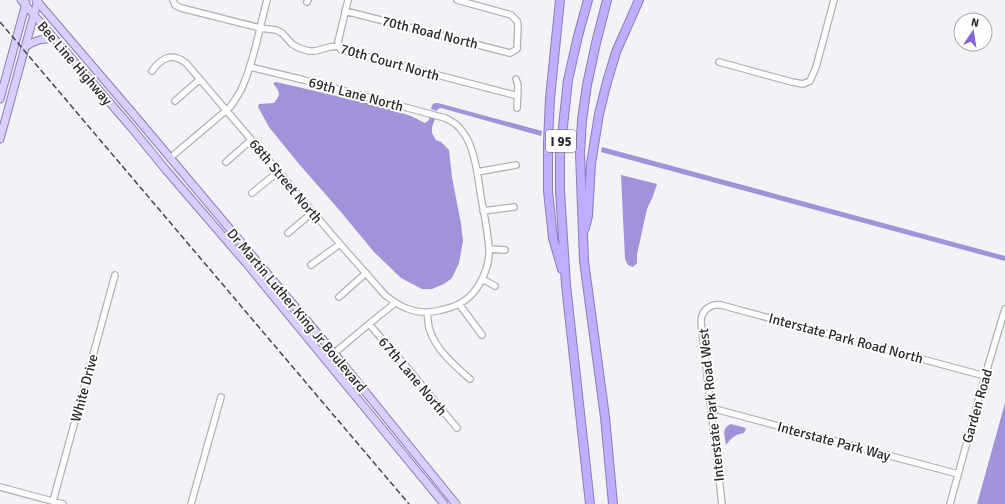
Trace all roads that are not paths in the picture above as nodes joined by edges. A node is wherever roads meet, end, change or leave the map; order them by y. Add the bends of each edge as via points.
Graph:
1 (267, 0) edge
2 (348, 0) edge
3 (457, 0) edge
4 (560, 0) edge
5 (588, 0) edge
6 (607, 0) edge
7 (639, 0) edge
8 (834, 0) edge
9 (37, 1) edge
10 (24, 2) edge
11 (174, 2) edge
12 (346, 11) junction
13 (34, 15) junction
14 (260, 28) junction
15 (54, 38) junction
16 (338, 46) junction
17 (25, 47) junction
18 (719, 62) dead end
19 (250, 67) junction
20 (152, 71) dead end
21 (200, 79) junction
22 (516, 79) dead end
23 (518, 96) junction
24 (0, 99) edge
25 (175, 102) dead end
26 (517, 108) dead end
27 (226, 110) junction
28 (136, 117) joint
29 (130, 126) joint
30 (1, 134) edge
31 (251, 140) junction
32 (170, 158) junction
33 (226, 162) dead end
34 (516, 165) dead end
35 (278, 172) junction
36 (476, 172) junction
37 (252, 193) dead end
38 (514, 207) dead end
39 (313, 212) junction
40 (483, 212) junction
41 (288, 233) dead end
42 (583, 233) junction
43 (340, 244) junction
44 (489, 249) junction
45 (505, 250) dead end
46 (311, 265) dead end
47 (366, 273) junction
48 (115, 275) dead end
49 (482, 279) junction
50 (566, 285) junction
51 (495, 286) dead end
52 (339, 297) dead end
53 (395, 303) junction
54 (459, 304) junction
55 (707, 308) joint
56 (1005, 308) edge
57 (427, 312) junction
58 (369, 324) junction
59 (482, 335) dead end
60 (334, 353) junction
61 (326, 360) junction
62 (985, 376) junction
63 (470, 379) dead end
64 (221, 397) dead end
65 (711, 408) junction
66 (458, 428) dead end
67 (958, 474) junction
68 (0, 487) edge
69 (53, 501) junction
70 (63, 504) edge
71 (192, 504) edge
72 (444, 504) edge
73 (456, 504) edge
74 (590, 504) edge
75 (613, 504) edge
76 (722, 504) edge
77 (950, 504) edge

1 - 14 street
2 - 12 street
3 - 12 street, 70th Road North via 514,17 518,25 517,49 510,53
4 - 50 highway via 550,98 548,191 553,238
5 - 50 highway, I 95 via 568,80 560,156
6 - 42 highway, I 95 via 587,85 582,120 580,153
7 - 42 highway via 616,52 602,101 591,164 588,216
8 - 18 street via 810,81 803,84 792,82
9 - 13 main road
9 - 28 main road, Bee Line Highway
10 - 13 main road, Bee Line Highway
10 - 24 main road
11 - 14 street, 70th Court North via 181,8
12 - 16 street
13 - 15 main road, Bee Line Highway
13 - 17 main road
14 - 16 street, 70th Court North via 282,33 299,48 315,51
14 - 19 street
15 - 17 main road via 32,42
15 - 29 main road, Bee Line Highway
16 - 23 street, 70th Court North via 341,50
17 - 30 main road
19 - 27 street via 239,94
19 - 36 street, 69th Lane North via 448,120 459,127 466,137
20 - 21 street, 68th Street North via 159,62 171,57 178,58
21 - 25 street
21 - 27 street, 68th Street North
22 - 23 street
23 - 26 street
27 - 31 street, 68th Street North
27 - 32 street
28 - 32 main road, Dr Martin Luther King Jr Boulevard
29 - 61 main road, Dr Martin Luther King Jr Boulevard
31 - 33 street
31 - 35 street, 68th Street North
32 - 60 main road, Dr Martin Luther King Jr Boulevard
34 - 36 street
35 - 37 street
35 - 39 street, 68th Street North
36 - 40 street
38 - 40 street
39 - 41 street
39 - 43 street, 68th Street North
40 - 44 street
42 - 75 highway, I 95 via 584,261 604,410
43 - 46 street
43 - 47 street, 68th Street North
44 - 45 street
44 - 49 street via 488,263
47 - 52 street
47 - 53 street, 68th Street North
48 - 69 street, White Drive
49 - 51 street
49 - 54 street via 471,295
50 - 74 highway, I 95
53 - 57 street, 68th Street North via 414,311
53 - 58 street
54 - 57 street
54 - 59 street
55 - 62 street, Interstate Park Road North via 721,305
55 - 65 street, Interstate Park Road West via 701,322
56 - 62 street, Garden Road
57 - 63 street via 435,341
58 - 60 street
58 - 66 street, 67th Lane North
60 - 61 street
60 - 73 main road, Dr Martin Luther King Jr Boulevard
61 - 72 main road, Dr Martin Luther King Jr Boulevard
62 - 67 street, Garden Road
64 - 71 street
65 - 67 street, Interstate Park Way
65 - 76 street, Interstate Park Road West
67 - 77 street, Garden Road
68 - 69 street
69 - 70 street

